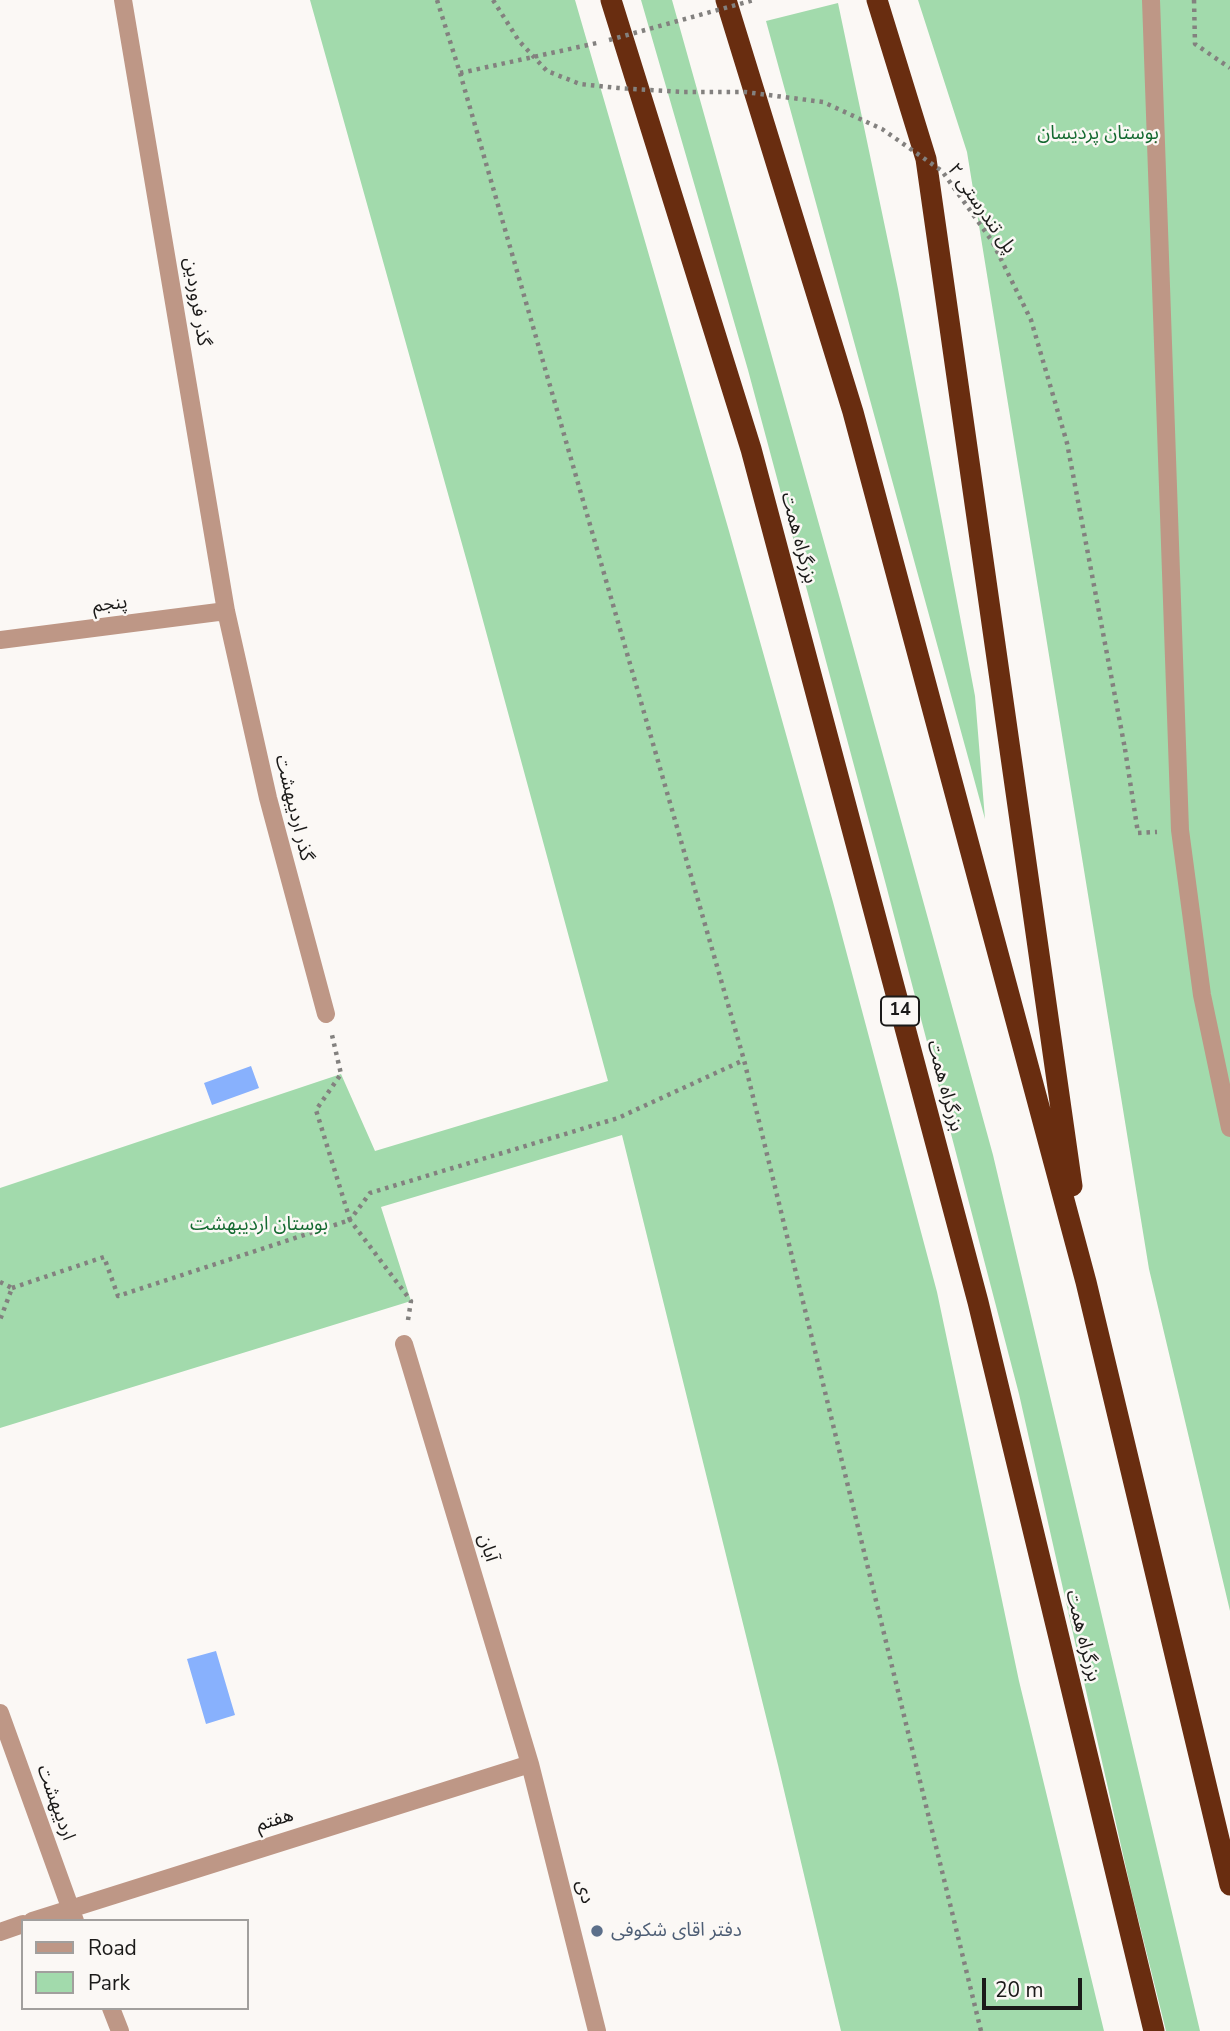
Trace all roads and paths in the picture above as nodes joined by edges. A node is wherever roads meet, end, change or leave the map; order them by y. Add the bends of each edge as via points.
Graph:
1 (122, 0) edge
2 (437, 0) edge
3 (493, 0) edge
4 (611, 0) edge
5 (726, 0) edge
6 (754, 0) edge
7 (877, 0) edge
8 (1151, 0) edge
9 (1194, 0) edge
10 (1230, 68) edge
11 (460, 74) junction
12 (226, 611) junction
13 (0, 640) edge
14 (1180, 830) junction
15 (326, 1014) joint
16 (744, 1060) junction
17 (1230, 1128) edge
18 (350, 1220) junction
19 (0, 1282) edge
20 (1086, 1282) junction
21 (12, 1288) junction
22 (411, 1301) dead end
23 (0, 1320) edge
24 (404, 1344) dead end
25 (0, 1713) edge
26 (530, 1763) junction
27 (1230, 1885) edge
28 (72, 1914) edge
29 (43, 1919) edge
30 (21, 1925) edge
31 (0, 1932) edge
32 (112, 2010) edge
33 (120, 2031) edge
34 (597, 2031) edge
35 (981, 2031) edge
36 (1154, 2031) edge

1 - 12 street, گذر فروردین
2 - 11 path
3 - 14 path, پل تندرستی ۲, bridge via 519,41 547,71 580,84 745,92 823,102 882,129 942,172 992,242 1031,320 1067,443 1138,833
4 - 36 highway, بزرگراه همت / 14 via 762,489 978,1302
5 - 20 highway via 853,412
6 - 11 path, bridge
7 - 20 highway via 926,159
8 - 14 street
9 - 10 path via 1195,44
11 - 16 path
12 - 13 street, پنجم
12 - 15 street, گذر اردیبهشت via 268,798
14 - 17 street via 1202,995
15 - 18 path via 341,1074 316,1110
16 - 18 path via 618,1118 370,1193
16 - 35 path
18 - 21 path via 118,1296 104,1258
18 - 22 path
19 - 21 path
20 - 27 highway
21 - 23 path
24 - 26 street, آبان
25 - 28 street, اردیبهشت
26 - 28 street, هفتم
26 - 34 street, دی
28 - 29 street, هفتم
30 - 31 street
32 - 33 street

